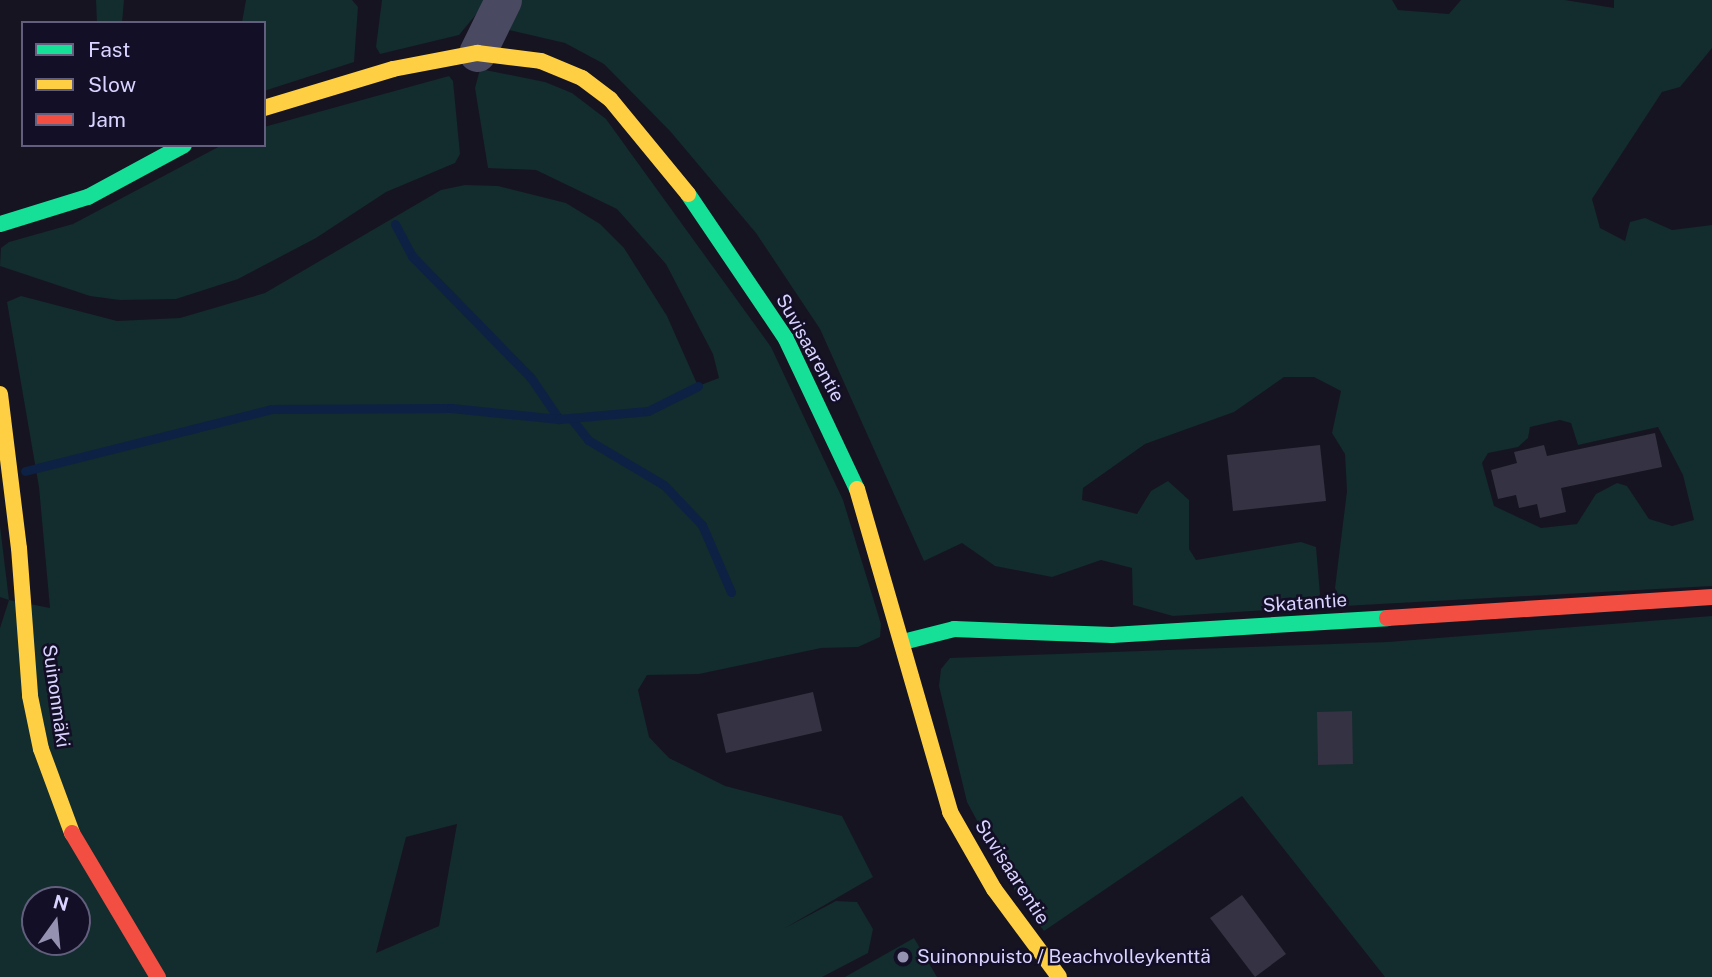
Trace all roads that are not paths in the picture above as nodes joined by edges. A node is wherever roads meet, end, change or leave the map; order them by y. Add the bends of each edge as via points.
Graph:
1 (503, 0) edge
2 (477, 53) junction
3 (266, 107) edge
4 (180, 147) edge
5 (0, 223) edge
6 (0, 394) edge
7 (1712, 597) edge
8 (903, 642) junction
9 (158, 977) edge
10 (1059, 977) edge

1 - 2 street
2 - 3 street, Suvisaarentie via 393,68
2 - 8 street, Suvisaarentie via 541,61 582,78 627,118 694,202 786,339 819,406 862,503
4 - 5 street via 88,197 30,218
6 - 9 street, Suinonmäki via 14,494 30,696 41,749 73,835
7 - 8 street, Skatantie via 1112,635 954,629
8 - 10 street, Suvisaarentie via 934,768 950,812 994,890

